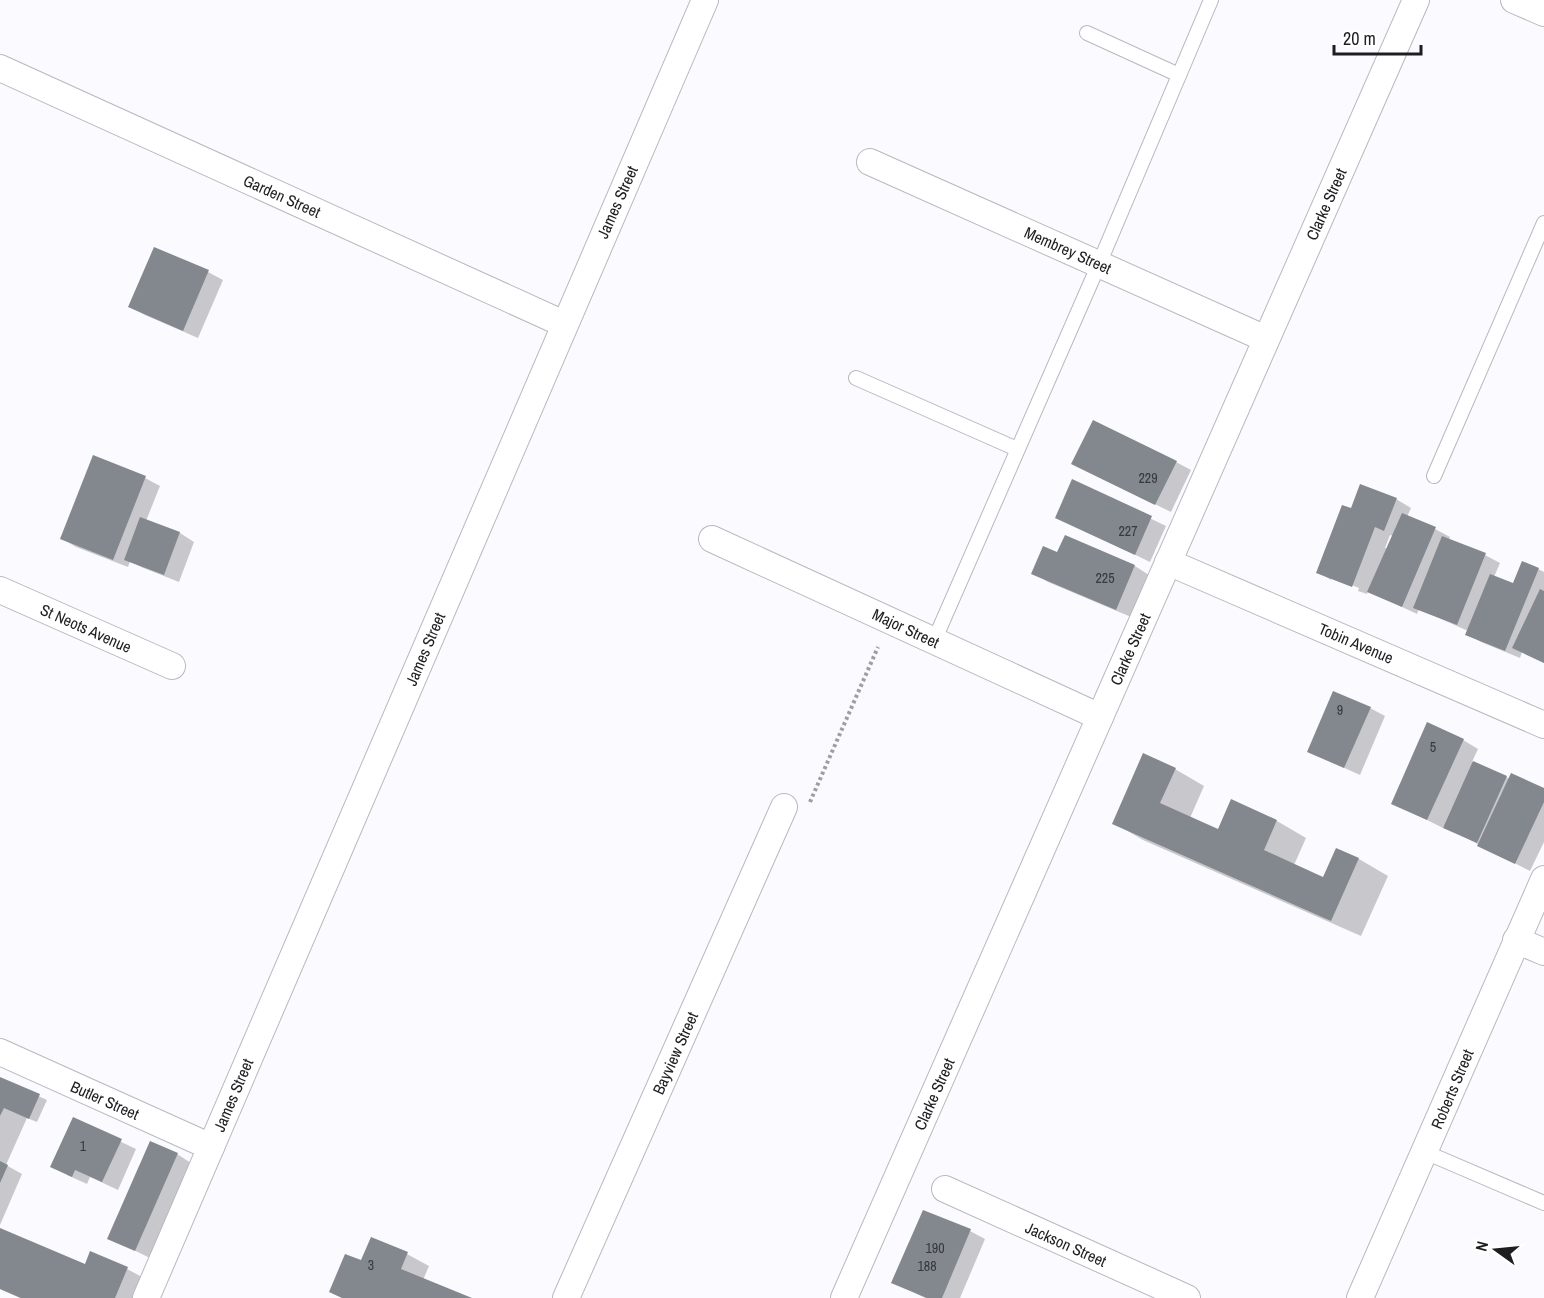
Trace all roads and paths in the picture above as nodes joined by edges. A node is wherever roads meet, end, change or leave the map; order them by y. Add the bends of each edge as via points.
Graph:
1 (705, 0) edge
2 (1211, 0) edge
3 (1416, 0) edge
4 (1514, 0) edge
5 (1544, 13) edge
6 (1087, 33) dead end
7 (0, 68) edge
8 (1179, 75) junction
9 (870, 162) dead end
10 (1544, 223) edge
11 (1099, 264) junction
12 (564, 324) junction
13 (1266, 339) junction
14 (856, 378) dead end
15 (1017, 449) junction
16 (1434, 476) dead end
17 (712, 539) dead end
18 (1168, 562) junction
19 (0, 590) edge
20 (934, 641) junction
21 (878, 647) dead end
22 (172, 666) dead end
23 (1100, 717) junction
24 (1544, 724) edge
25 (795, 809) joint
26 (1544, 879) edge
27 (1516, 940) junction
28 (1544, 952) edge
29 (0, 1052) edge
30 (210, 1147) junction
31 (1425, 1152) junction
32 (945, 1190) dead end
33 (1544, 1203) edge
34 (146, 1298) edge
35 (566, 1298) edge
36 (844, 1298) edge
37 (1187, 1298) edge
38 (1360, 1298) edge

1 - 12 street, James Street
2 - 8 lane
3 - 13 street, Clarke Street
4 - 5 street
6 - 8 lane
7 - 12 street, Garden Street
8 - 11 lane
9 - 11 street, Membrey Street
10 - 16 lane
11 - 13 street, Membrey Street
11 - 15 lane
12 - 30 street, James Street
13 - 18 street, Clarke Street
14 - 15 lane
15 - 20 lane
17 - 20 street, Major Street
18 - 23 street, Clarke Street
18 - 24 street, Tobin Avenue
19 - 22 street, St Neots Avenue
20 - 23 street, Major Street
21 - 25 path
23 - 36 street, Clarke Street
25 - 35 street, Bayview Street
26 - 27 street, Roberts Street
27 - 28 street
27 - 31 street, Roberts Street
29 - 30 street, Butler Street
30 - 34 street, James Street
31 - 33 lane
31 - 38 street, Roberts Street
32 - 37 street, Jackson Street

